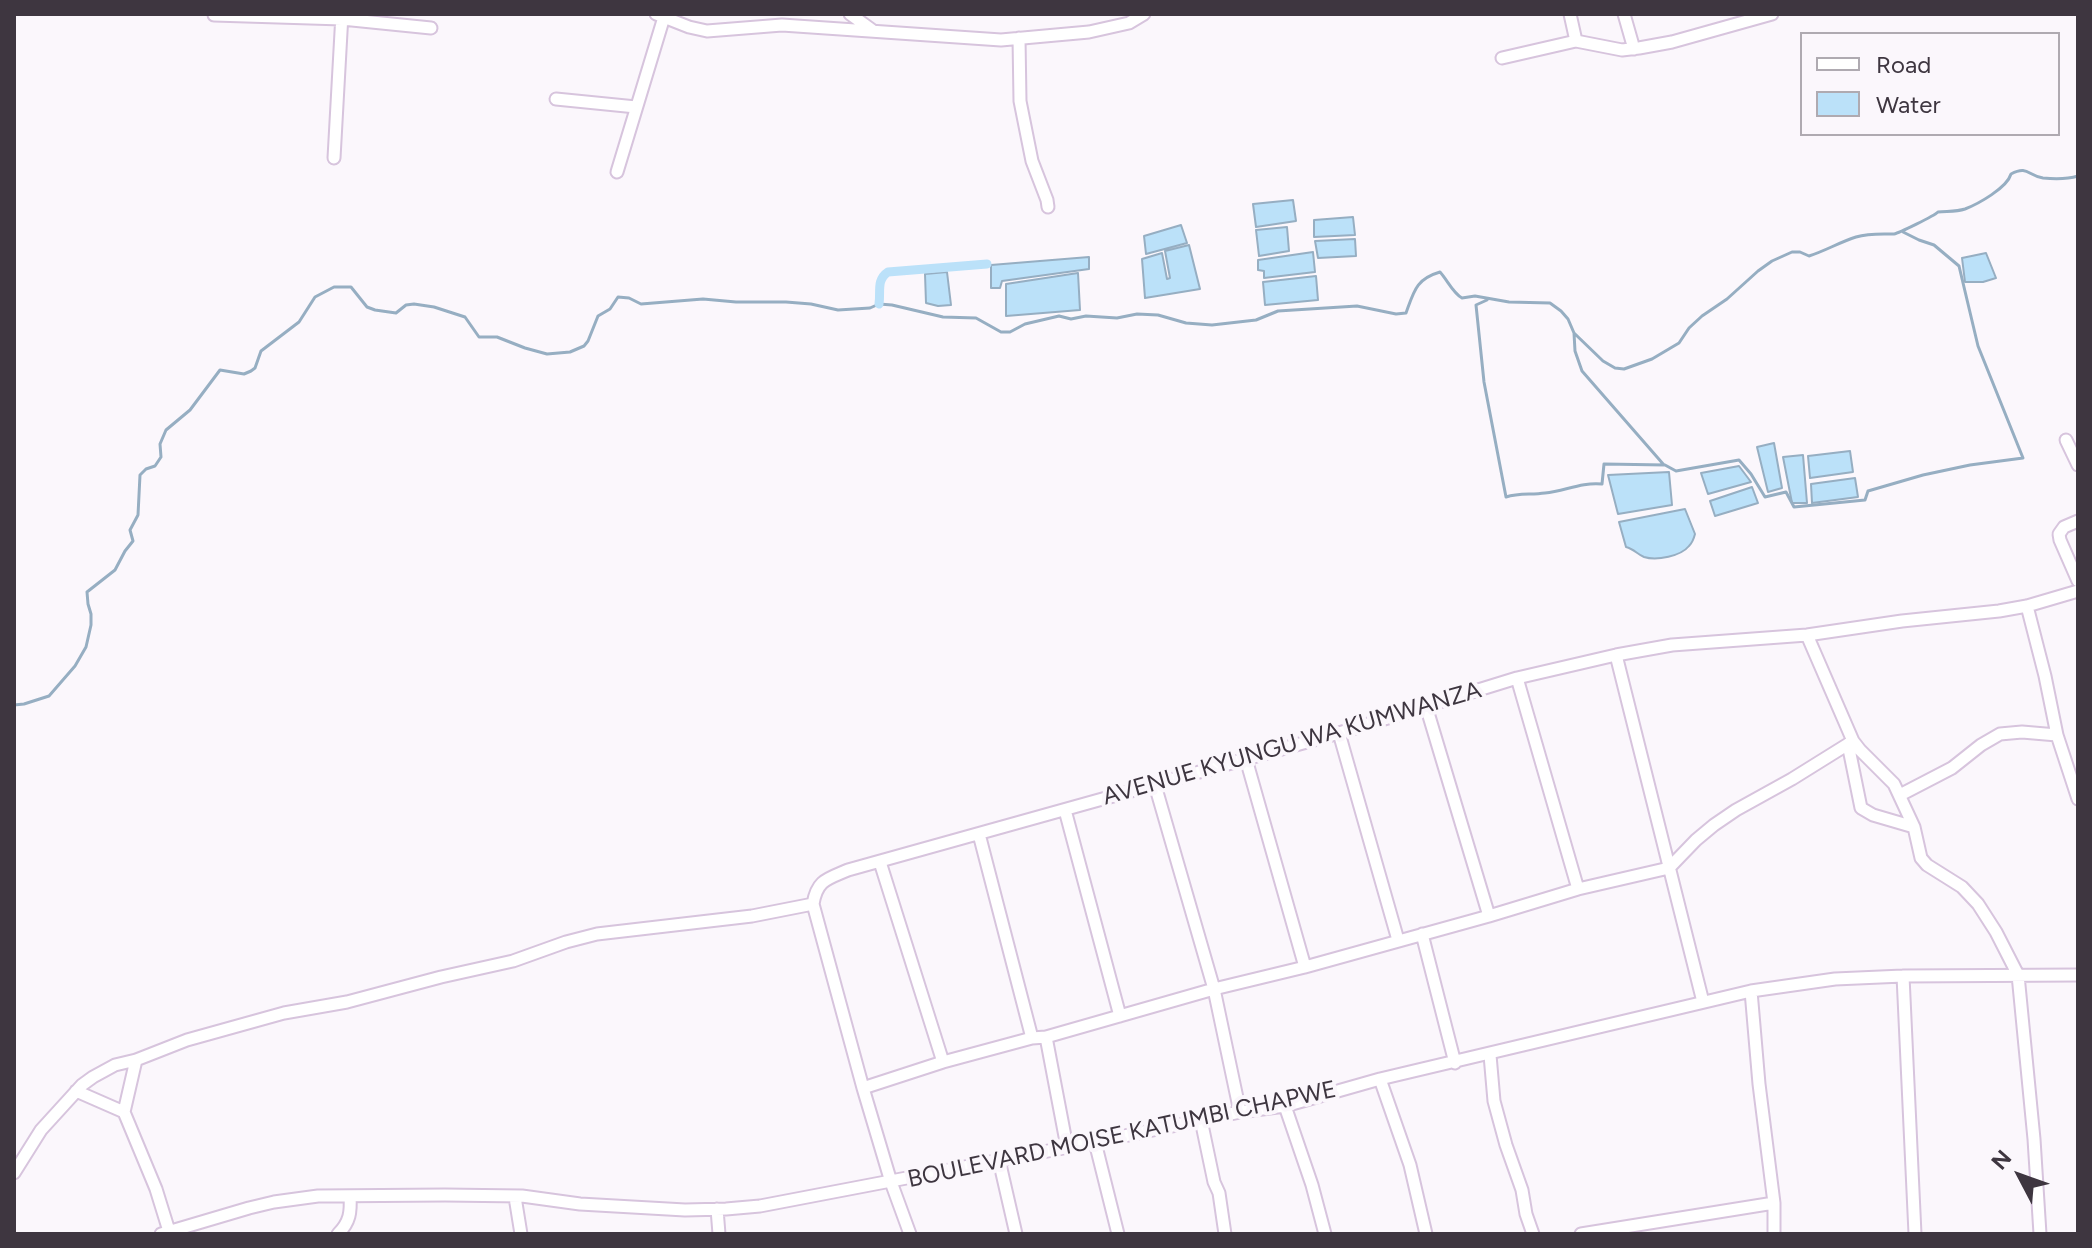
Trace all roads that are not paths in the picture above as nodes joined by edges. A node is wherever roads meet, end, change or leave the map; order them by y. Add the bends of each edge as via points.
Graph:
1 (850, 14) edge
2 (1144, 14) edge
3 (1570, 14) edge
4 (1624, 14) edge
5 (1772, 14) edge
6 (214, 15) edge
7 (342, 16) edge
8 (660, 16) edge
9 (431, 28) dead end
10 (873, 32) junction
11 (1019, 38) junction
12 (1576, 41) junction
13 (1634, 49) junction
14 (1502, 58) dead end
15 (556, 99) dead end
16 (636, 107) junction
17 (334, 158) dead end
18 (617, 172) dead end
19 (1048, 207) dead end
20 (2066, 440) dead end
21 (2078, 465) edge
22 (2078, 521) edge
23 (2078, 581) edge
24 (2078, 591) edge
25 (2027, 606) junction
26 (1807, 635) junction
27 (1616, 655) junction
28 (1517, 678) junction
29 (1426, 706) junction
30 (1339, 733) junction
31 (2057, 735) junction
32 (1851, 742) junction
33 (1246, 759) junction
34 (1155, 785) junction
35 (1900, 795) junction
36 (2078, 799) edge
37 (1065, 810) junction
38 (1914, 827) junction
39 (979, 834) junction
40 (880, 862) junction
41 (1669, 868) junction
42 (1578, 889) junction
43 (813, 904) junction
44 (1489, 916) junction
45 (1422, 934) junction
46 (1398, 940) junction
47 (1305, 967) junction
48 (2018, 975) junction
49 (2078, 975) edge
50 (1903, 976) junction
51 (1214, 989) junction
52 (1751, 991) junction
53 (1703, 1002) junction
54 (1120, 1016) junction
55 (1046, 1037) junction
56 (1032, 1038) junction
57 (1490, 1055) junction
58 (136, 1060) junction
59 (943, 1062) junction
60 (1455, 1063) junction
61 (1380, 1079) junction
62 (863, 1088) junction
63 (76, 1091) junction
64 (1285, 1106) junction
65 (124, 1112) junction
66 (1240, 1112) junction
67 (1201, 1120) junction
68 (1095, 1142) junction
69 (1067, 1147) junction
70 (999, 1160) junction
71 (14, 1173) edge
72 (891, 1182) junction
73 (350, 1196) junction
74 (515, 1197) junction
75 (1774, 1203) junction
76 (717, 1209) junction
77 (1672, 1219) junction
78 (165, 1232) edge
79 (338, 1234) edge
80 (521, 1234) edge
81 (719, 1234) edge
82 (910, 1234) edge
83 (1016, 1234) edge
84 (1118, 1234) edge
85 (1225, 1234) edge
86 (1325, 1234) edge
87 (1426, 1234) edge
88 (1533, 1234) edge
89 (1581, 1234) edge
90 (1673, 1234) edge
91 (1774, 1234) edge
92 (1915, 1234) edge
93 (2040, 1234) edge

1 - 10 street
2 - 11 street via 1089,32
3 - 12 street
4 - 13 street
5 - 13 street
6 - 7 street
7 - 9 street
7 - 17 street
8 - 10 street via 707,31 782,25
8 - 16 street
10 - 11 street
11 - 19 street via 1020,101
12 - 13 street
12 - 14 street
15 - 16 street
16 - 18 street
20 - 21 street
22 - 23 street via 2059,534
24 - 25 street, AVENUE KYUNGU WA KUMWANZA
25 - 26 street, AVENUE KYUNGU WA KUMWANZA
25 - 31 street
26 - 27 street, AVENUE KYUNGU WA KUMWANZA via 1672,645
26 - 32 street
27 - 28 street, AVENUE KYUNGU WA KUMWANZA
27 - 41 street
28 - 29 street, AVENUE KYUNGU WA KUMWANZA
28 - 42 street
29 - 30 street, AVENUE KYUNGU WA KUMWANZA
29 - 44 street
30 - 33 street, AVENUE KYUNGU WA KUMWANZA
30 - 46 street
31 - 35 street via 2000,734 1952,768
31 - 36 street
32 - 35 street via 1888,776
32 - 38 street via 1861,808
32 - 41 street via 1714,825
33 - 34 street, AVENUE KYUNGU WA KUMWANZA
33 - 47 street
34 - 37 street, AVENUE KYUNGU WA KUMWANZA
34 - 51 street
35 - 38 street
37 - 39 street, AVENUE KYUNGU WA KUMWANZA
37 - 54 street
38 - 48 street via 1921,858 1978,904
39 - 40 street, AVENUE KYUNGU WA KUMWANZA
39 - 56 street
40 - 43 street, AVENUE KYUNGU WA KUMWANZA via 819,884
40 - 59 street
41 - 42 street
41 - 53 street
42 - 44 street
43 - 58 street via 597,934 513,961 224,1028
43 - 62 street
44 - 45 street
45 - 46 street
45 - 60 street
46 - 47 street
47 - 51 street
48 - 49 street, BOULEVARD MOISE KATUMBI CHAPWE
48 - 50 street, BOULEVARD MOISE KATUMBI CHAPWE
48 - 93 street
50 - 52 street, BOULEVARD MOISE KATUMBI CHAPWE
50 - 92 street
51 - 54 street
51 - 66 street
52 - 53 street, BOULEVARD MOISE KATUMBI CHAPWE
52 - 75 street
53 - 57 street, BOULEVARD MOISE KATUMBI CHAPWE
54 - 55 street
55 - 56 street
55 - 69 street
56 - 59 street
57 - 60 street, BOULEVARD MOISE KATUMBI CHAPWE
57 - 88 street via 1494,1101
58 - 63 street via 115,1065
58 - 65 street
59 - 62 street
60 - 61 street, BOULEVARD MOISE KATUMBI CHAPWE
61 - 64 street, BOULEVARD MOISE KATUMBI CHAPWE
61 - 87 street via 1410,1165
62 - 72 street
63 - 65 street
63 - 71 street via 41,1130
64 - 66 street, BOULEVARD MOISE KATUMBI CHAPWE
64 - 86 street
65 - 78 street via 156,1189
66 - 67 street, BOULEVARD MOISE KATUMBI CHAPWE
67 - 68 street, BOULEVARD MOISE KATUMBI CHAPWE
67 - 85 street
68 - 69 street, BOULEVARD MOISE KATUMBI CHAPWE
68 - 84 street
69 - 70 street, BOULEVARD MOISE KATUMBI CHAPWE
70 - 72 street, BOULEVARD MOISE KATUMBI CHAPWE
70 - 83 street
72 - 76 street, BOULEVARD MOISE KATUMBI CHAPWE
72 - 82 street
73 - 74 street, BOULEVARD MOISE KATUMBI CHAPWE
73 - 78 street, BOULEVARD MOISE KATUMBI CHAPWE via 274,1202
73 - 79 street via 349,1220
74 - 76 street, BOULEVARD MOISE KATUMBI CHAPWE
74 - 80 street
75 - 77 street
75 - 91 street
76 - 81 street
77 - 89 street
77 - 90 street

